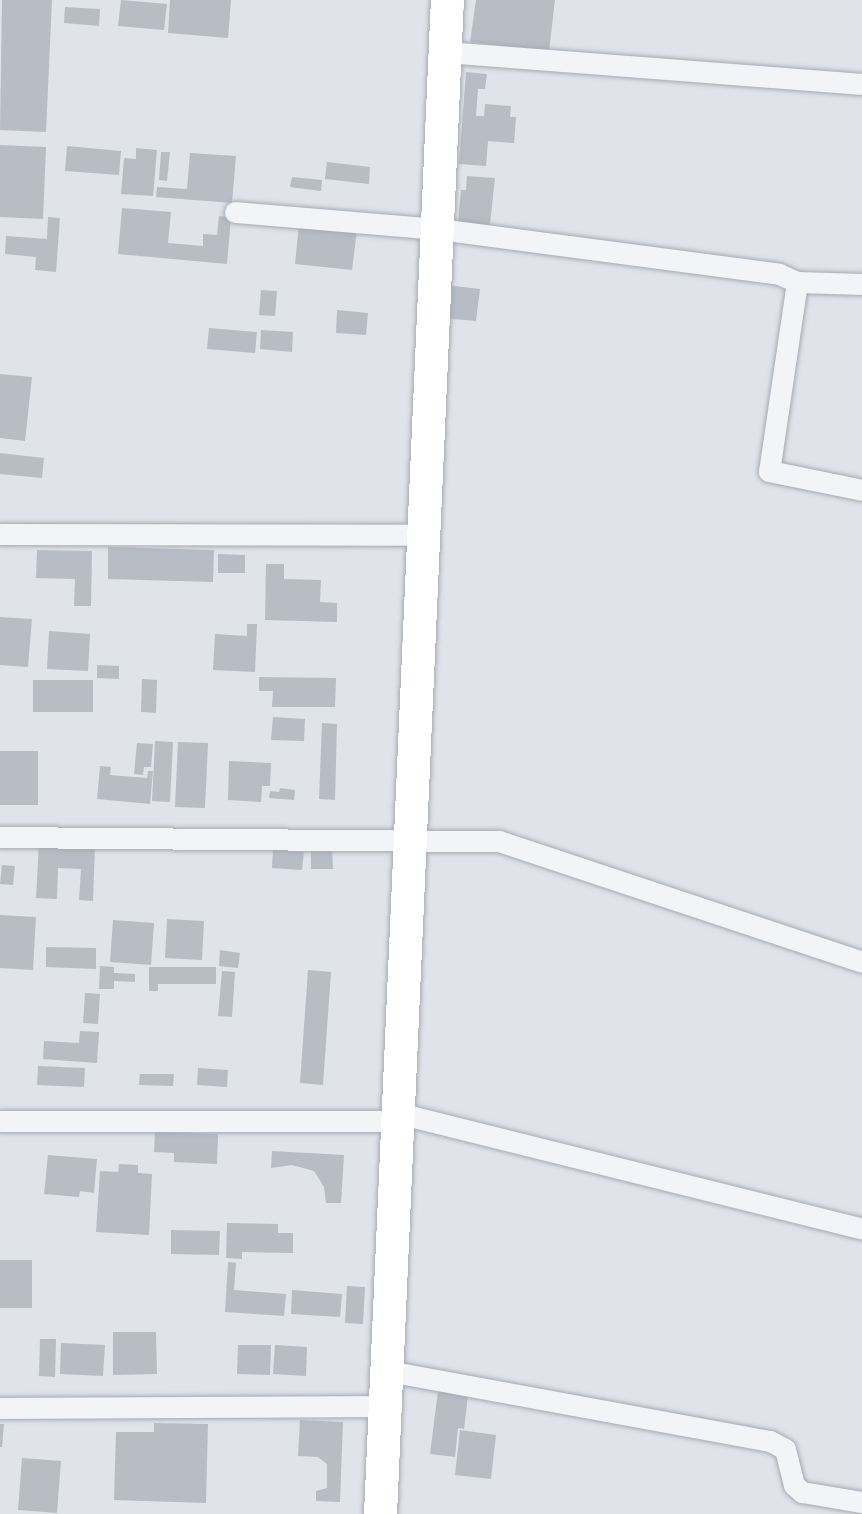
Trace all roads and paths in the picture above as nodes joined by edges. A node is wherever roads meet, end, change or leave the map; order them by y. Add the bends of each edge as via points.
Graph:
1 (447, 0) edge
2 (446, 52) junction
3 (862, 84) edge
4 (235, 212) dead end
5 (439, 229) junction
6 (797, 282) junction
7 (862, 284) edge
8 (862, 490) edge
9 (0, 534) edge
10 (425, 535) junction
11 (0, 837) edge
12 (411, 841) junction
13 (862, 962) edge
14 (398, 1117) junction
15 (0, 1121) edge
16 (862, 1228) edge
17 (388, 1371) junction
18 (385, 1406) junction
19 (0, 1408) edge
20 (862, 1502) edge
21 (380, 1514) edge

1 - 2 main road
2 - 3 street
2 - 5 main road
4 - 5 street
5 - 6 street via 778,274
5 - 10 main road
6 - 7 street
6 - 8 street via 769,471
9 - 10 street
10 - 12 main road
11 - 12 street
12 - 13 street via 499,841
12 - 14 main road
14 - 15 street
14 - 16 street
14 - 17 main road
17 - 18 main road
17 - 20 street via 770,1441 785,1449 794,1485 802,1492
18 - 19 street
18 - 21 main road

